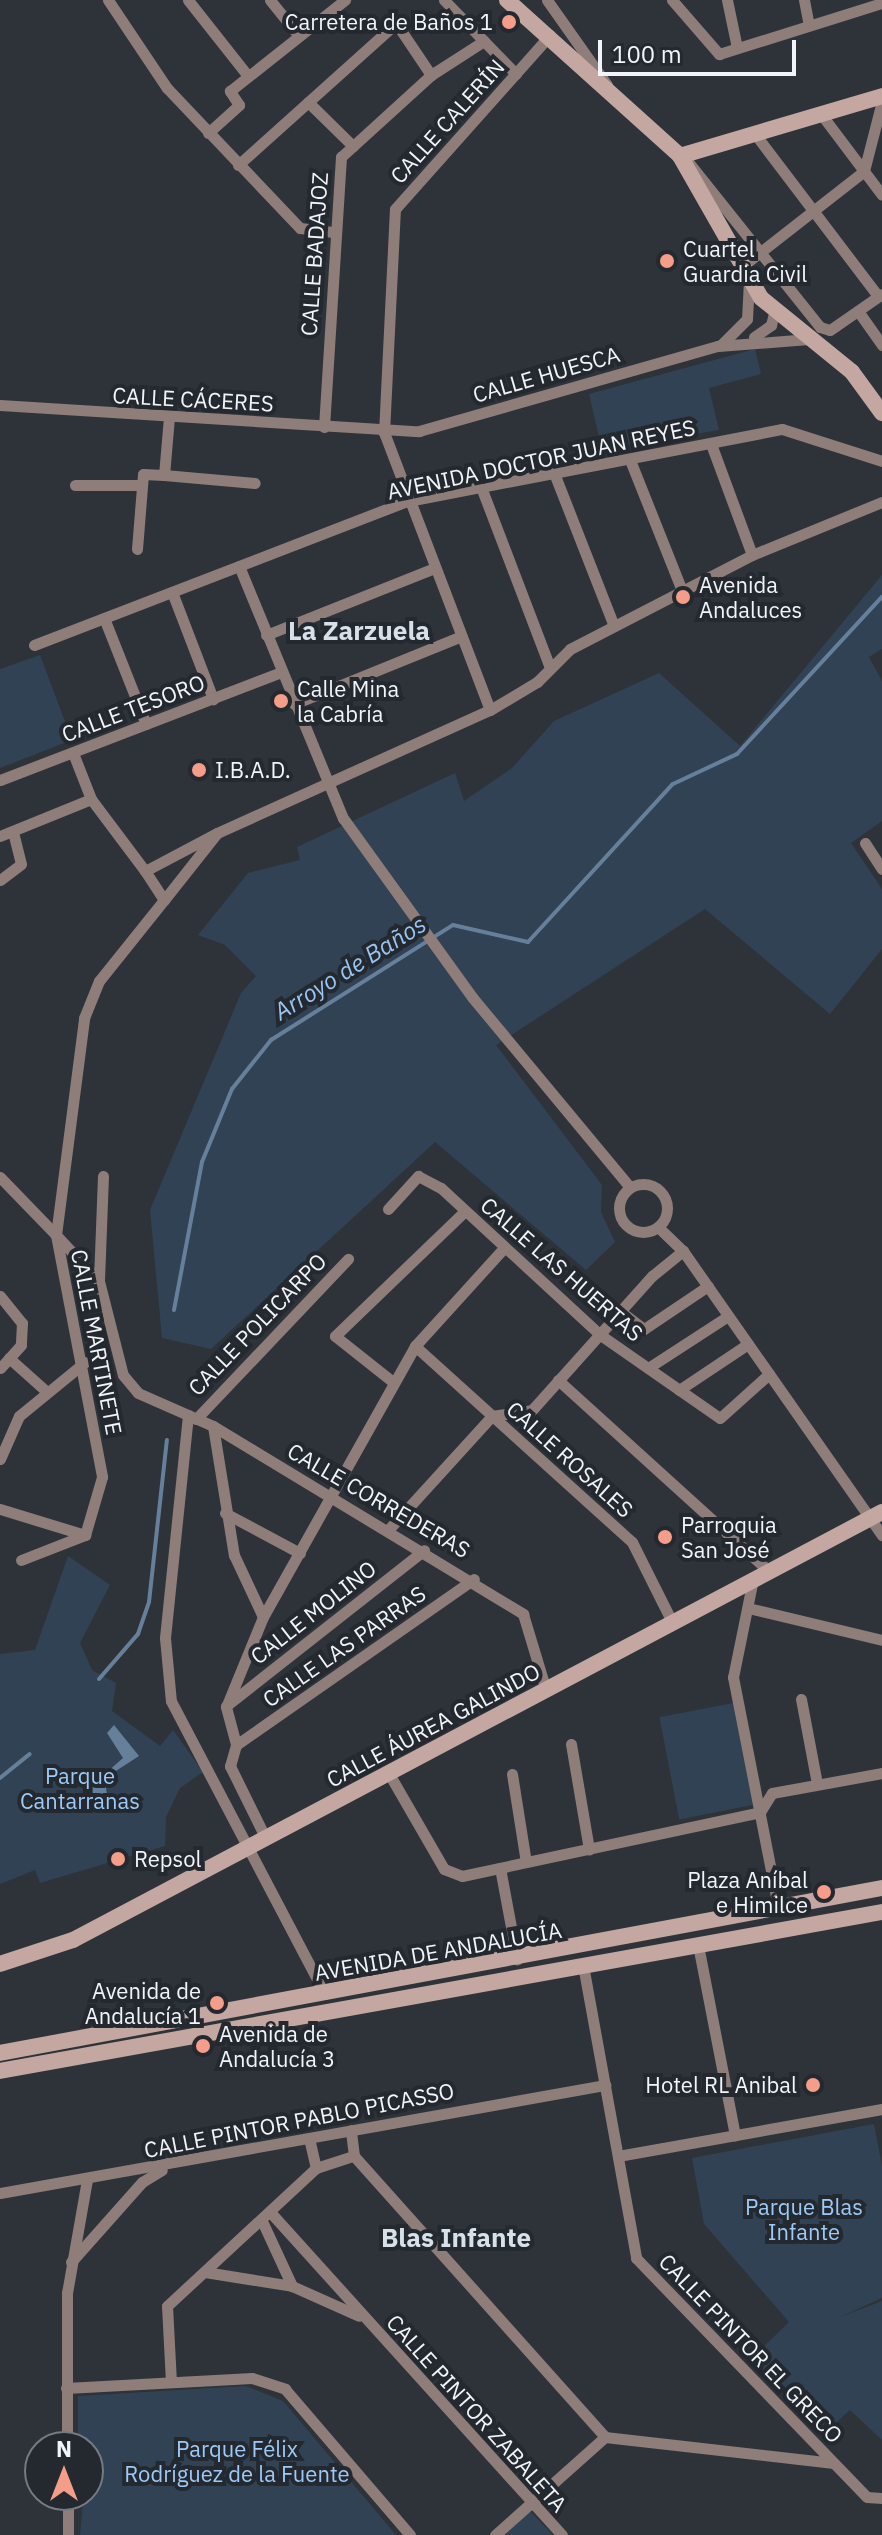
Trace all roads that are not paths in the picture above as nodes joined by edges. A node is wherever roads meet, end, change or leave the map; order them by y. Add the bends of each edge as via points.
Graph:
1 (108, 0) edge
2 (188, 0) edge
3 (270, 0) edge
4 (345, 0) edge
5 (444, 0) edge
6 (507, 0) edge
7 (547, 0) edge
8 (672, 0) edge
9 (727, 0) edge
10 (804, 0) edge
11 (880, 2) edge
12 (809, 25) junction
13 (550, 35) junction
14 (299, 36) junction
15 (484, 41) junction
16 (737, 48) junction
17 (516, 74) junction
18 (431, 75) junction
19 (248, 76) junction
20 (607, 85) junction
21 (882, 99) edge
22 (308, 102) junction
23 (821, 114) junction
24 (208, 133) junction
25 (755, 134) junction
26 (353, 146) junction
27 (680, 156) junction
28 (238, 165) junction
29 (864, 171) junction
30 (880, 186) edge
31 (812, 209) junction
32 (335, 232) junction
33 (759, 248) junction
34 (745, 275) junction
35 (880, 295) edge
36 (774, 308) junction
37 (858, 311) junction
38 (748, 316) junction
39 (739, 343) junction
40 (821, 345) junction
41 (882, 345) edge
42 (718, 346) junction
43 (0, 405) edge
44 (882, 413) edge
45 (169, 417) junction
46 (324, 427) junction
47 (384, 433) junction
48 (711, 444) junction
49 (630, 460) junction
50 (882, 461) edge
51 (554, 473) junction
52 (164, 475) junction
53 (255, 483) dead end
54 (75, 485) dead end
55 (142, 485) junction
56 (481, 487) junction
57 (408, 501) junction
58 (882, 502) edge
59 (137, 549) dead end
60 (752, 555) junction
61 (239, 566) junction
62 (432, 569) junction
63 (682, 591) junction
64 (172, 592) junction
65 (104, 618) junction
66 (614, 626) junction
67 (266, 635) junction
68 (459, 637) junction
69 (34, 645) dead end
70 (550, 668) junction
71 (281, 672) junction
72 (213, 699) junction
73 (294, 704) junction
74 (490, 710) junction
75 (146, 724) junction
76 (73, 753) junction
77 (0, 780) edge
78 (325, 784) junction
79 (91, 799) junction
80 (13, 831) junction
81 (217, 833) junction
82 (0, 836) edge
83 (865, 843) dead end
84 (882, 869) edge
85 (145, 871) junction
86 (0, 880) edge
87 (164, 900) junction
88 (103, 1176) dead end
89 (0, 1177) edge
90 (630, 1187) junction
91 (388, 1209) dead end
92 (465, 1211) junction
93 (658, 1227) junction
94 (56, 1235) junction
95 (504, 1248) junction
96 (683, 1251) junction
97 (348, 1259) dead end
98 (99, 1281) junction
99 (708, 1286) junction
100 (0, 1296) edge
101 (620, 1311) junction
102 (728, 1316) junction
103 (599, 1334) junction
104 (748, 1344) junction
105 (415, 1346) junction
106 (9, 1358) junction
107 (85, 1362) junction
108 (0, 1368) edge
109 (648, 1368) junction
110 (769, 1374) junction
111 (558, 1380) junction
112 (393, 1382) junction
113 (679, 1390) junction
114 (47, 1392) junction
115 (492, 1416) junction
116 (192, 1417) junction
117 (213, 1426) junction
118 (0, 1459) edge
119 (333, 1496) junction
120 (0, 1509) edge
121 (225, 1513) junction
122 (876, 1515) edge
123 (389, 1529) junction
124 (85, 1535) junction
125 (882, 1535) edge
126 (424, 1550) junction
127 (300, 1553) junction
128 (21, 1560) dead end
129 (769, 1571) junction
130 (474, 1579) junction
131 (753, 1579) junction
132 (748, 1608) junction
133 (263, 1617) junction
134 (672, 1622) junction
135 (882, 1640) edge
136 (546, 1690) junction
137 (801, 1699) dead end
138 (226, 1707) junction
139 (571, 1744) dead end
140 (236, 1745) junction
141 (388, 1772) junction
142 (882, 1773) edge
143 (512, 1774) dead end
144 (817, 1784) junction
145 (760, 1812) junction
146 (260, 1842) junction
147 (589, 1849) junction
148 (526, 1862) junction
149 (500, 1868) junction
150 (882, 1888) edge
151 (779, 1911) junction
152 (882, 1912) edge
153 (698, 1945) junction
154 (517, 1959) junction
155 (0, 1964) edge
156 (583, 1965) junction
157 (325, 1994) junction
158 (0, 2053) edge
159 (0, 2071) edge
160 (605, 2085) junction
161 (882, 2109) edge
162 (351, 2130) junction
163 (735, 2135) junction
164 (309, 2138) junction
165 (354, 2156) junction
166 (618, 2156) junction
167 (170, 2165) junction
168 (316, 2168) junction
169 (87, 2179) junction
170 (0, 2193) edge
171 (266, 2217) junction
172 (70, 2264) junction
173 (205, 2272) junction
174 (292, 2286) junction
175 (363, 2317) junction
176 (171, 2382) junction
177 (66, 2388) junction
178 (67, 2431) edge
179 (605, 2437) junction
180 (834, 2463) junction
181 (882, 2498) edge
182 (531, 2502) junction
183 (68, 2511) edge
184 (68, 2535) edge
185 (410, 2535) edge
186 (495, 2535) edge
187 (562, 2535) edge

1 - 24 street via 132,43
2 - 19 street
3 - 14 street
4 - 14 street
5 - 15 street
6 - 13 main road
7 - 20 street
8 - 16 street via 719,54
9 - 16 street
10 - 12 street
11 - 12 street
12 - 16 street
13 - 17 street, CALLE CALERÍN
13 - 20 main road
14 - 19 street
15 - 17 street
15 - 18 street, CALLE BADAJOZ
17 - 47 street, CALLE CALERÍN via 395,209
18 - 22 street via 396,23
18 - 26 street, CALLE BADAJOZ
19 - 24 street via 230,91 239,105
20 - 27 main road
21 - 23 main road
21 - 29 street
22 - 26 street
22 - 28 street
23 - 25 main road
23 - 29 street
24 - 28 street
25 - 27 main road
25 - 31 street
26 - 32 street, CALLE BADAJOZ via 341,157
27 - 33 street
27 - 34 main road
28 - 32 street via 300,228
29 - 30 street
29 - 31 street
31 - 33 street
31 - 35 street
32 - 46 street, CALLE BADAJOZ
33 - 34 street
33 - 37 street via 830,330
34 - 36 main road
34 - 38 street
35 - 37 street
36 - 38 street, CALLE HUESCA
36 - 39 street, CALLE HUESCA via 769,328
36 - 40 main road
37 - 41 street
38 - 42 street, CALLE HUESCA
39 - 40 street, CALLE HUESCA via 796,336
39 - 42 street, CALLE HUESCA
40 - 44 main road
42 - 47 street, CALLE HUESCA via 419,431
43 - 45 street, CALLE CÁCERES
45 - 46 street, CALLE CÁCERES
45 - 52 street
46 - 47 street, CALLE CÁCERES
47 - 57 street
48 - 49 street, AVENIDA DOCTOR JUAN REYES
48 - 50 street, AVENIDA DOCTOR JUAN REYES via 782,429
48 - 60 street
49 - 51 street, AVENIDA DOCTOR JUAN REYES
49 - 63 street
51 - 56 street, AVENIDA DOCTOR JUAN REYES
51 - 66 street
52 - 53 street
52 - 55 street via 143,474
54 - 55 street
55 - 59 street
56 - 57 street, AVENIDA DOCTOR JUAN REYES
56 - 70 street
57 - 61 street, AVENIDA DOCTOR JUAN REYES
57 - 62 street
58 - 60 street
60 - 63 street
61 - 64 street, AVENIDA DOCTOR JUAN REYES
61 - 67 street
62 - 67 street
62 - 68 street
63 - 66 street
64 - 65 street, AVENIDA DOCTOR JUAN REYES
64 - 72 street
65 - 69 street, AVENIDA DOCTOR JUAN REYES
65 - 75 street
66 - 70 street
67 - 71 street
68 - 73 street
68 - 74 street
70 - 74 street
71 - 72 street, CALLE TESORO
71 - 73 street
72 - 75 street, CALLE TESORO
73 - 78 street
74 - 78 street
75 - 76 street, CALLE TESORO
76 - 77 street, CALLE TESORO
76 - 79 street
78 - 81 street
78 - 90 street via 472,997
79 - 80 street
79 - 85 street
80 - 82 street
80 - 86 street via 21,864
81 - 85 street
81 - 87 street
83 - 84 street
85 - 87 street
87 - 94 street via 99,981 84,1018
88 - 98 street
89 - 94 street, CALLE MARTINETE
90 - 93 street via 645,1184 662,1193 667,1211
90 - 93 street via 618,1206 623,1224 640,1233
91 - 92 street, CALLE LAS HUERTAS via 418,1176
92 - 95 street, CALLE LAS HUERTAS
92 - 112 street via 335,1336
93 - 96 street
94 - 98 street
94 - 107 street, CALLE MARTINETE
95 - 103 street, CALLE LAS HUERTAS
95 - 105 street
96 - 99 street
96 - 101 street
97 - 116 street, CALLE POLICARPO
98 - 116 street, CALLE CORREDERAS via 123,1375 138,1393
99 - 101 street via 644,1329
99 - 102 street
100 - 106 street via 22,1323 21,1345
101 - 103 street
102 - 104 street
102 - 109 street
103 - 109 street, CALLE LAS HUERTAS
103 - 111 street
104 - 110 street
104 - 113 street
105 - 112 street
105 - 115 street, CALLE ROSALES
106 - 108 street
106 - 114 street
107 - 114 street
107 - 124 street, CALLE MARTINETE via 102,1477
109 - 113 street, CALLE LAS HUERTAS
110 - 113 street, CALLE LAS HUERTAS via 720,1418
110 - 122 street
111 - 115 street via 532,1410
111 - 129 street
112 - 119 street
114 - 118 street via 19,1416
115 - 123 street
115 - 134 street, CALLE ROSALES via 632,1542
116 - 117 street, CALLE CORREDERAS
116 - 146 street via 166,1673 184,1729
117 - 119 street, CALLE CORREDERAS
117 - 121 street
119 - 123 street, CALLE CORREDERAS
119 - 127 street
120 - 124 street
121 - 127 street
121 - 133 street via 234,1555
122 - 125 street
122 - 129 main road, CALLE ÁUREA GALINDO
123 - 126 street, CALLE CORREDERAS
124 - 128 street
126 - 130 street, CALLE CORREDERAS
126 - 138 street, CALLE MOLINO
127 - 133 street
129 - 131 main road, CALLE ÁUREA GALINDO
130 - 136 street, CALLE CORREDERAS via 523,1614
130 - 140 street, CALLE LAS PARRAS
131 - 132 street
131 - 134 main road, CALLE ÁUREA GALINDO
132 - 135 street
132 - 145 street via 733,1677
133 - 138 street
134 - 136 main road, CALLE ÁUREA GALINDO
136 - 141 main road, CALLE ÁUREA GALINDO
137 - 144 street
138 - 140 street
139 - 147 street
140 - 146 street via 230,1766
141 - 146 main road, CALLE ÁUREA GALINDO
141 - 149 street via 444,1869 462,1876
142 - 144 street
143 - 148 street
144 - 145 street via 772,1793
145 - 147 street
145 - 151 street
146 - 155 main road, CALLE ÁUREA GALINDO via 73,1940
146 - 157 street
147 - 148 street
148 - 149 street
149 - 154 street
150 - 151 main road, AVENIDA DE ANDALUCÍA
151 - 154 main road, AVENIDA DE ANDALUCÍA
152 - 153 main road, AVENIDA DE ANDALUCÍA
153 - 156 main road, AVENIDA DE ANDALUCÍA
153 - 163 street
154 - 157 main road, AVENIDA DE ANDALUCÍA
156 - 159 main road, AVENIDA DE ANDALUCÍA
156 - 160 street, CALLE PINTOR EL GRECO
157 - 158 main road, AVENIDA DE ANDALUCÍA
160 - 162 street, CALLE PINTOR PABLO PICASSO
160 - 166 street, CALLE PINTOR EL GRECO
161 - 163 street
162 - 164 street, CALLE PINTOR PABLO PICASSO
162 - 165 street
163 - 166 street
164 - 167 street, CALLE PINTOR PABLO PICASSO
164 - 168 street
165 - 168 street
165 - 179 street
166 - 180 street, CALLE PINTOR EL GRECO via 636,2258
167 - 169 street, CALLE PINTOR PABLO PICASSO
167 - 172 street via 142,2182
168 - 171 street
169 - 170 street, CALLE PINTOR PABLO PICASSO
169 - 172 street
171 - 173 street
171 - 174 street
171 - 175 street, CALLE PINTOR ZABALETA
172 - 177 street
173 - 174 street, CALLE PINTOR ZABALETA
173 - 176 street via 167,2306
174 - 175 street, CALLE PINTOR ZABALETA
175 - 182 street, CALLE PINTOR ZABALETA
176 - 177 street
176 - 185 street via 252,2378 285,2389
177 - 178 street
179 - 180 street
179 - 182 street
180 - 181 street, CALLE PINTOR EL GRECO via 867,2497
182 - 186 street
182 - 187 street, CALLE PINTOR ZABALETA
183 - 184 street

